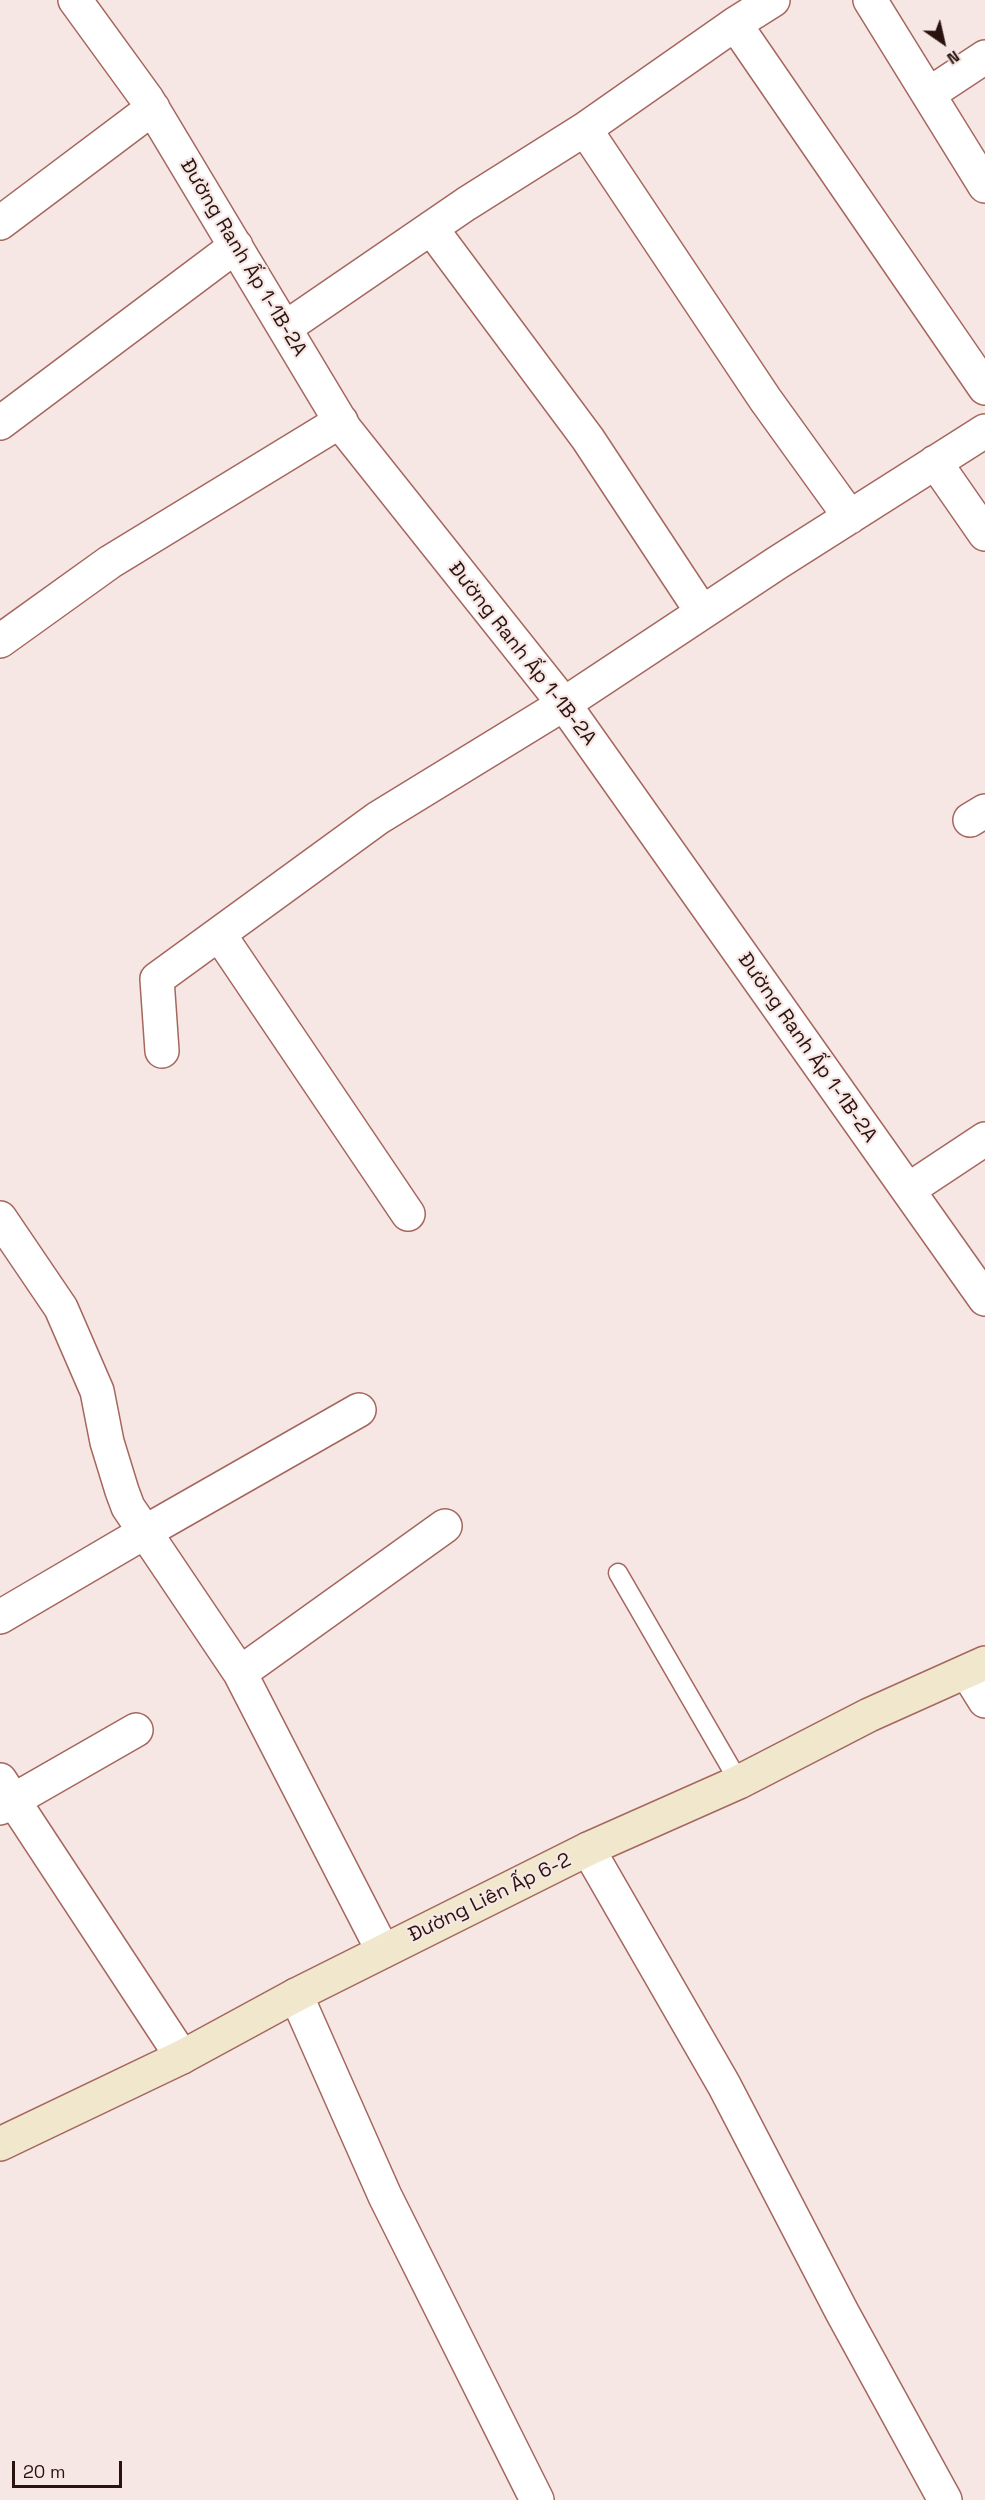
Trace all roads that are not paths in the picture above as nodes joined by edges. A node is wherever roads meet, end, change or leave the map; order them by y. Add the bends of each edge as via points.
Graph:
1 (75, 0) edge
2 (773, 0) edge
3 (870, 0) edge
4 (735, 24) junction
5 (985, 57) edge
6 (929, 94) junction
7 (153, 108) junction
8 (585, 129) junction
9 (985, 186) edge
10 (0, 223) edge
11 (431, 228) junction
12 (236, 246) junction
13 (285, 328) junction
14 (985, 388) edge
15 (340, 421) junction
16 (0, 423) edge
17 (985, 431) edge
18 (936, 462) junction
19 (850, 517) junction
20 (985, 534) edge
21 (702, 612) junction
22 (0, 641) edge
23 (564, 704) junction
24 (219, 934) junction
25 (162, 1051) dead end
26 (985, 1139) edge
27 (908, 1190) junction
28 (408, 1214) dead end
29 (0, 1218) edge
30 (985, 1299) edge
31 (359, 1410) dead end
32 (445, 1526) dead end
33 (145, 1532) junction
34 (618, 1573) dead end
35 (0, 1617) edge
36 (976, 1667) edge
37 (240, 1673) junction
38 (985, 1701) edge
39 (136, 1730) dead end
40 (739, 1782) junction
41 (5, 1797) edge
42 (588, 1849) junction
43 (383, 1951) junction
44 (296, 1995) junction
45 (182, 2057) junction
46 (0, 2144) edge
47 (537, 2500) edge
48 (945, 2500) edge

1 - 7 street, Đường Ranh Ấp 1-1B-2A
2 - 4 street
3 - 6 street
4 - 8 street
4 - 14 street
5 - 6 street
6 - 9 street
7 - 10 street
7 - 12 street, Đường Ranh Ấp 1-1B-2A
8 - 11 street
8 - 19 street via 765,399
11 - 13 street
11 - 21 street via 588,439
12 - 13 street, Đường Ranh Ấp 1-1B-2A
12 - 16 street
13 - 15 street, Đường Ranh Ấp 1-1B-2A
15 - 22 street via 110,562
15 - 23 street, Đường Ranh Ấp 1-1B-2A
17 - 18 street
18 - 19 street
18 - 20 street
19 - 21 street
21 - 23 street
23 - 24 street via 378,818
23 - 27 street, Đường Ranh Ấp 1-1B-2A
24 - 25 street via 157,979
24 - 28 street
26 - 27 street
27 - 30 street, Đường Ranh Ấp 1-1B-2A
29 - 33 street via 61,1308 97,1391 107,1442 128,1507
31 - 33 street
32 - 37 street
33 - 35 street
33 - 37 street
34 - 40 lane
36 - 38 street
36 - 40 street, Đường Liên Ấp 6-2
37 - 43 street
39 - 41 street
40 - 42 street, Đường Liên Ấp 6-2
41 - 45 street
42 - 43 street, Đường Liên Ấp 6-2
42 - 48 street via 724,2085
43 - 44 street, Đường Liên Ấp 6-2
44 - 45 street, Đường Liên Ấp 6-2
44 - 47 street via 385,2196
45 - 46 street, Đường Liên Ấp 6-2

